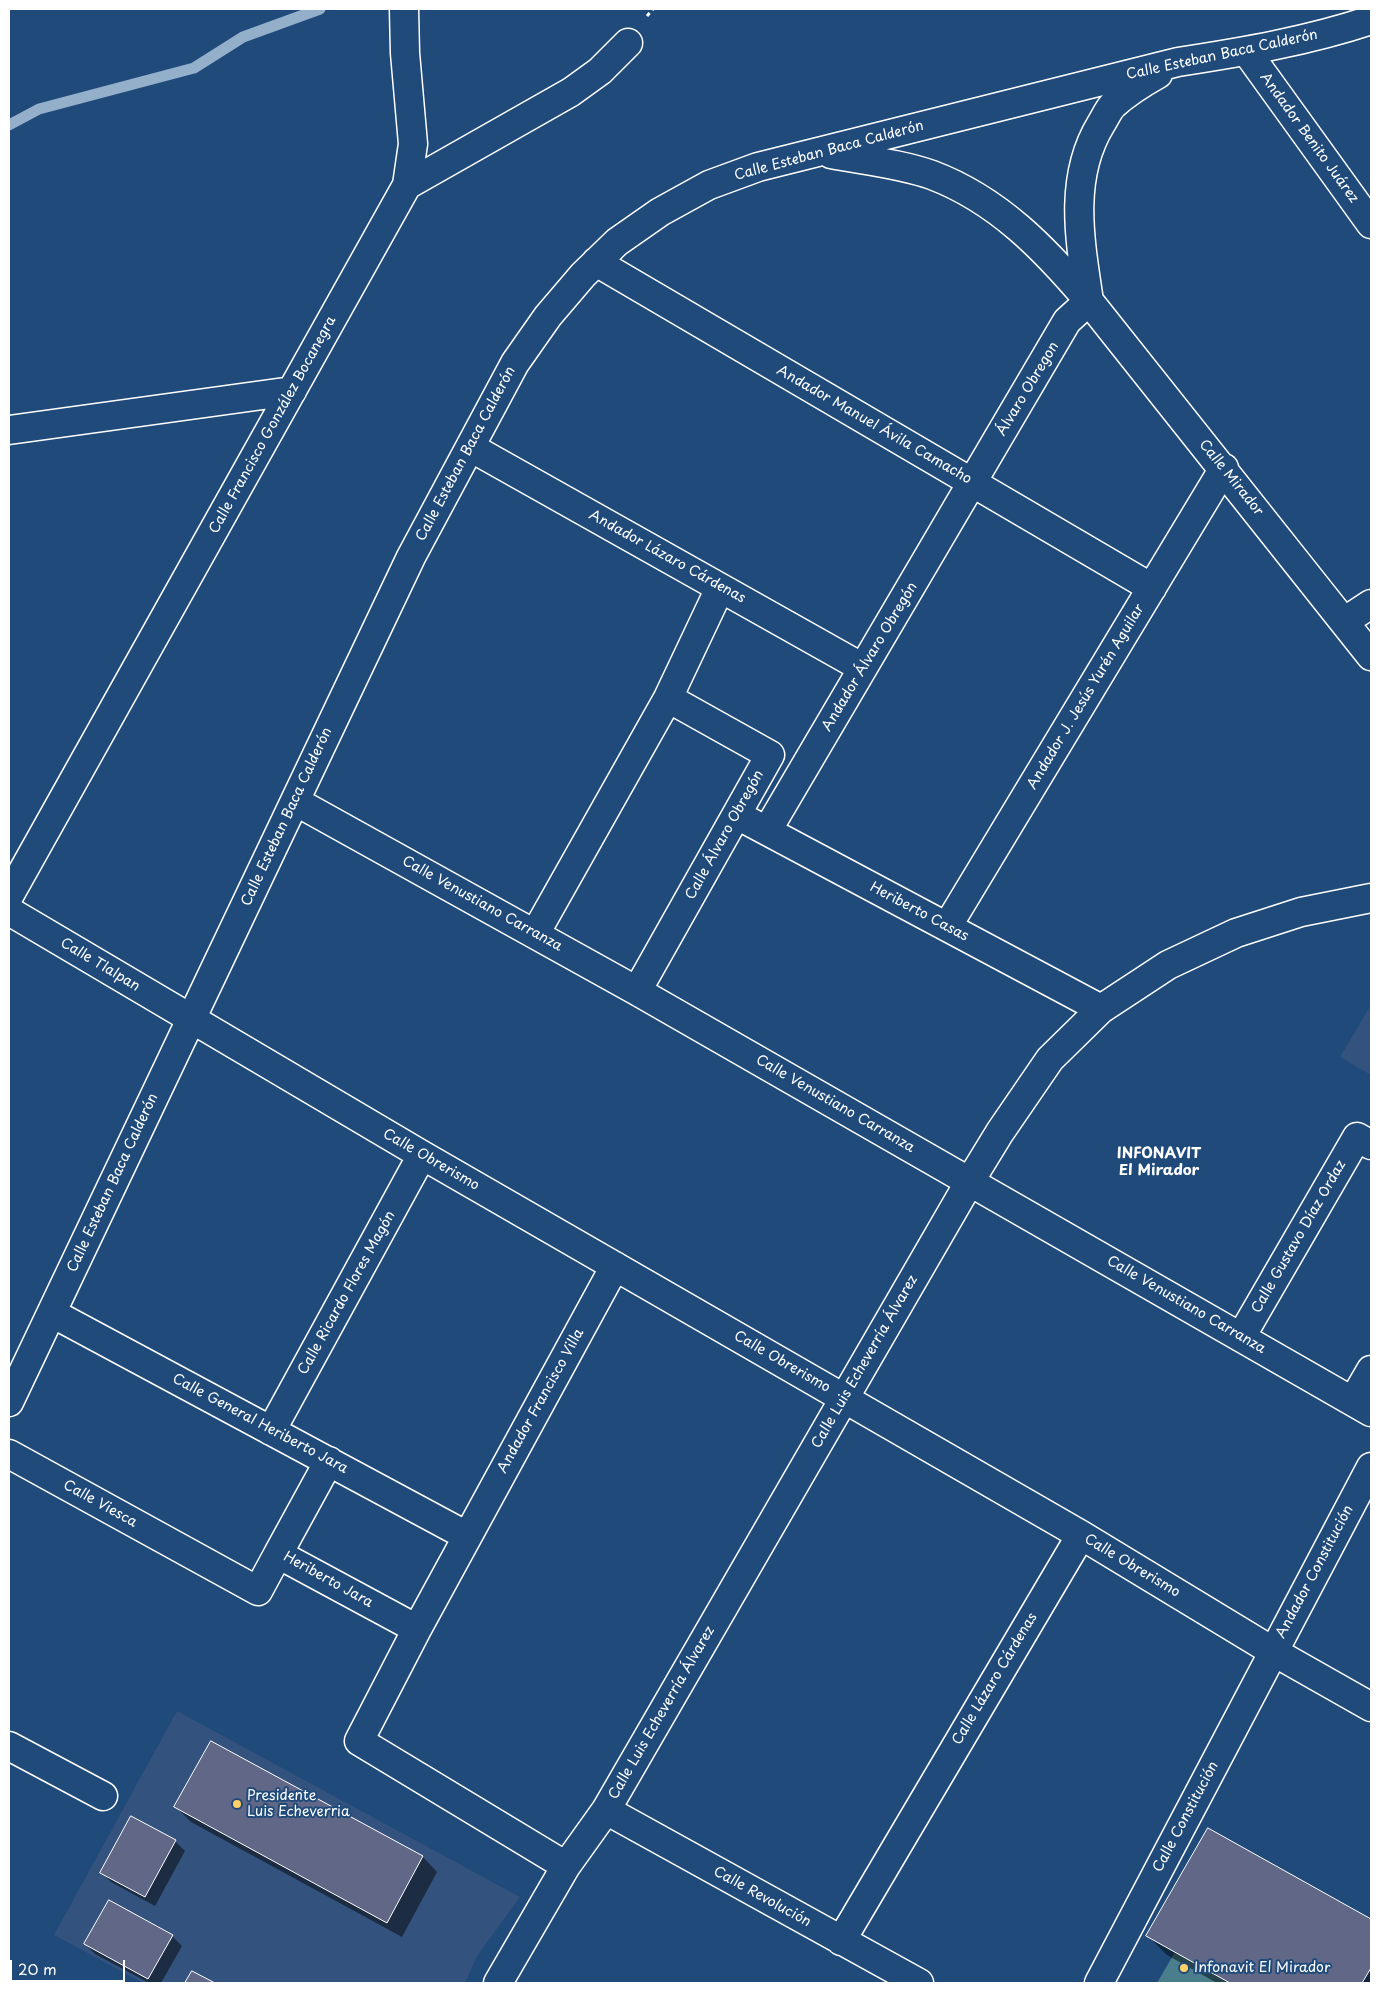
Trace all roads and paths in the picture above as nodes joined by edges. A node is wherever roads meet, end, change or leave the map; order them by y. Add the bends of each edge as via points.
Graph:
1 (404, 9) edge
2 (1371, 20) edge
3 (628, 43) dead end
4 (1247, 52) junction
5 (1178, 62) junction
6 (820, 153) junction
7 (407, 185) junction
8 (1371, 224) edge
9 (596, 262) junction
10 (1089, 300) junction
11 (292, 391) junction
12 (9, 430) edge
13 (470, 447) junction
14 (1224, 468) junction
15 (972, 483) junction
16 (720, 588) junction
17 (1152, 588) junction
18 (1371, 604) edge
19 (1345, 621) junction
20 (1371, 656) edge
21 (863, 668) junction
22 (668, 698) junction
23 (295, 801) junction
24 (736, 815) junction
25 (767, 831) junction
26 (9, 896) edge
27 (1367, 896) edge
28 (9, 911) edge
29 (947, 927) junction
30 (535, 934) junction
31 (637, 991) junction
32 (1101, 1009) junction
33 (191, 1019) junction
34 (1364, 1141) edge
35 (422, 1154) junction
36 (970, 1181) junction
37 (615, 1266) junction
38 (52, 1313) junction
39 (1241, 1337) junction
40 (1371, 1370) edge
41 (844, 1398) junction
42 (9, 1402) edge
43 (1362, 1406) edge
44 (271, 1431) junction
45 (9, 1454) edge
46 (329, 1461) junction
47 (1371, 1467) edge
48 (1081, 1535) junction
49 (467, 1536) junction
50 (278, 1554) junction
51 (417, 1629) junction
52 (1274, 1652) junction
53 (1371, 1707) edge
54 (9, 1746) edge
55 (103, 1796) dead end
56 (606, 1810) junction
57 (566, 1866) junction
58 (841, 1941) junction
59 (498, 1983) edge
60 (919, 1983) edge
61 (1099, 1983) edge

1 - 7 street via 413,144
2 - 4 street, Calle Esteban Baca Calderón
3 - 7 street via 600,71 571,92
4 - 5 street, Calle Esteban Baca Calderón
4 - 8 street, Andador Benito Juárez
5 - 6 street, Calle Esteban Baca Calderón
5 - 10 street, Calle Mirador via 1112,106 1091,140 1079,182 1079,237
6 - 9 street, Calle Esteban Baca Calderón via 758,167 709,185 660,212 617,242
6 - 10 street, Calle Mirador via 931,175 975,194 1045,251
7 - 11 street, Calle Francisco González Bocanegra
9 - 13 street, Calle Esteban Baca Calderón via 548,316 515,363
9 - 15 street, Andador Manuel Ávila Camacho
10 - 14 street, Calle Mirador
10 - 15 street, Álvaro Obregon via 1067,322
11 - 12 street
11 - 26 street, Calle Francisco González Bocanegra
13 - 16 street, Andador Lázaro Cárdenas
13 - 23 street, Calle Esteban Baca Calderón via 411,557
14 - 17 street, Andador J. Jesús Yurén Aguilar
14 - 19 street, Calle Mirador
15 - 17 street, Andador Manuel Ávila Camacho
15 - 21 street, Andador Álvaro Obregón
16 - 21 street, Andador Lázaro Cárdenas
16 - 22 street
17 - 29 street, Andador J. Jesús Yurén Aguilar
18 - 19 street
19 - 20 street, Calle Mirador
21 - 25 street, Andador Álvaro Obregón
22 - 24 street, Calle Álvaro Obregón via 770,755
22 - 30 street
23 - 30 street, Calle Venustiano Carranza
23 - 33 street, Calle Esteban Baca Calderón
24 - 25 street, Heriberto Casas
24 - 31 street, Calle Álvaro Obregón
25 - 29 street, Heriberto Casas
27 - 32 street, Calle Luis Echeverría Álvarez via 1236,933 1168,965
28 - 33 street, Calle Tlalpan
29 - 32 street, Heriberto Casas
30 - 31 street, Calle Venustiano Carranza
31 - 36 street, Calle Venustiano Carranza
32 - 36 street, Calle Luis Echeverría Álvarez via 1050,1059
33 - 35 street, Calle Obrerismo
33 - 38 street, Calle Esteban Baca Calderón
34 - 39 street, Calle Gustavo Díaz Ordaz
35 - 37 street, Calle Obrerismo
35 - 44 street, Calle Ricardo Flores Magón
36 - 39 street, Calle Venustiano Carranza
36 - 41 street, Calle Luis Echeverría Álvarez
37 - 41 street, Calle Obrerismo
37 - 49 street, Andador Francisco Villa
38 - 42 street, Calle Esteban Baca Calderón
38 - 44 street, Calle General Heriberto Jara
39 - 43 street, Calle Venustiano Carranza
40 - 43 street
41 - 48 street, Calle Obrerismo
41 - 56 street, Calle Luis Echeverría Álvarez
44 - 46 street, Calle General Heriberto Jara
45 - 50 street, Calle Viesca via 258,1591
46 - 49 street, Calle General Heriberto Jara
46 - 50 street, Heriberto Jara
47 - 52 street, Andador Constitución
48 - 52 street, Calle Obrerismo
48 - 58 street, Calle Lázaro Cárdenas
49 - 51 street, Andador Francisco Villa
50 - 51 street, Heriberto Jara
51 - 57 street via 359,1741
52 - 53 street, Calle Obrerismo
52 - 61 street, Calle Constitución
54 - 55 street
56 - 57 street, Calle Luis Echeverría Álvarez
56 - 58 street, Calle Revolución
57 - 59 street, Calle Luis Echeverría Álvarez
58 - 60 street, Calle Revolución

